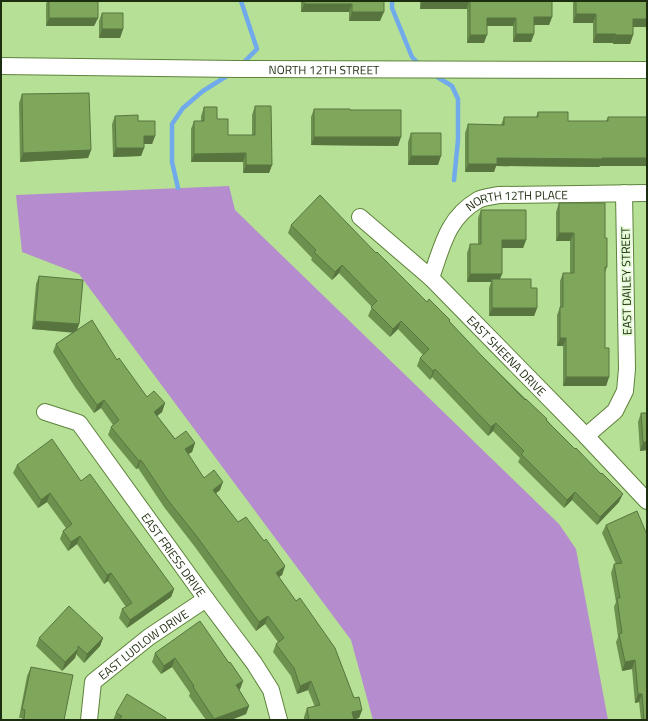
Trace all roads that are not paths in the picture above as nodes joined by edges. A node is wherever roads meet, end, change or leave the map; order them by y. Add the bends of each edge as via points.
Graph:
1 (1, 66) edge
2 (647, 70) edge
3 (624, 193) junction
4 (647, 193) edge
5 (360, 217) dead end
6 (431, 278) junction
7 (46, 412) dead end
8 (586, 436) junction
9 (647, 501) edge
10 (206, 599) junction
11 (89, 720) edge
12 (279, 720) edge

1 - 2 street, NORTH 12TH STREET
3 - 4 street, NORTH 12TH PLACE
3 - 6 street, NORTH 12TH PLACE via 499,195 479,200 462,212 448,229
3 - 8 street, EAST DAILEY STREET via 627,368 624,391 615,411
5 - 6 street, EAST SHEENA DRIVE
6 - 8 street, EAST SHEENA DRIVE
7 - 10 street, EAST FRIESS DRIVE via 78,423
8 - 9 street, EAST SHEENA DRIVE
10 - 11 street, EAST LUDLOW DRIVE via 149,637 93,682
10 - 12 street, EAST FRIESS DRIVE via 271,690

